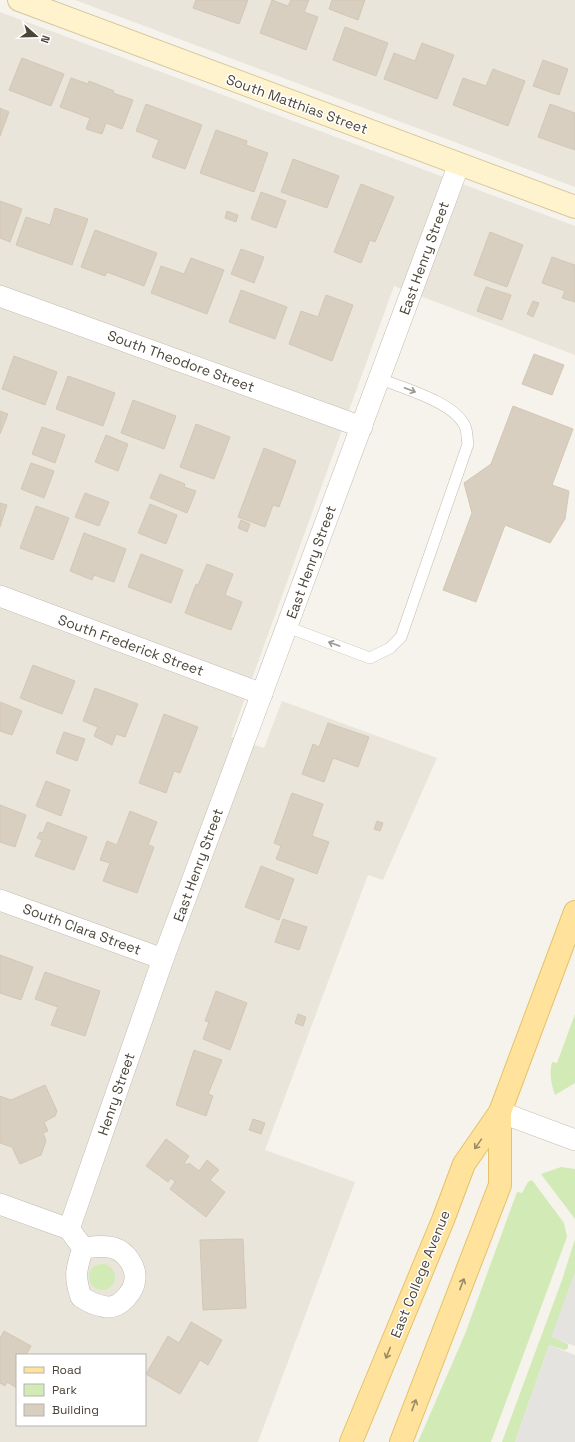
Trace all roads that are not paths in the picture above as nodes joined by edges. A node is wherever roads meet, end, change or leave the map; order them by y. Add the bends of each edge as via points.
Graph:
1 (19, 0) edge
2 (459, 164) junction
3 (575, 207) edge
4 (0, 296) edge
5 (380, 379) junction
6 (362, 427) junction
7 (0, 596) edge
8 (287, 628) junction
9 (262, 694) junction
10 (0, 900) edge
11 (575, 912) edge
12 (163, 959) junction
13 (500, 1112) junction
14 (575, 1140) edge
15 (0, 1204) edge
16 (70, 1229) junction
17 (83, 1248) dead end
18 (351, 1442) edge
19 (401, 1442) edge

1 - 2 street, South Matthias Street
2 - 3 street, South Matthias Street
2 - 5 street, East Henry Street
4 - 6 street, South Theodore Street
5 - 6 street, East Henry Street
5 -> 8 lane via 440,402 456,414 466,428 468,444 401,637 390,648 370,658
6 - 8 street, East Henry Street
7 - 9 street, South Frederick Street
8 - 9 street, East Henry Street
9 - 12 street, East Henry Street
10 - 12 street, South Clara Street
11 - 13 main road, East College Avenue
12 - 16 street, Henry Street
13 - 14 street
13 -> 18 main road, East College Avenue via 464,1164
19 -> 13 main road, East College Avenue via 500,1185
15 - 16 street
16 - 17 street

